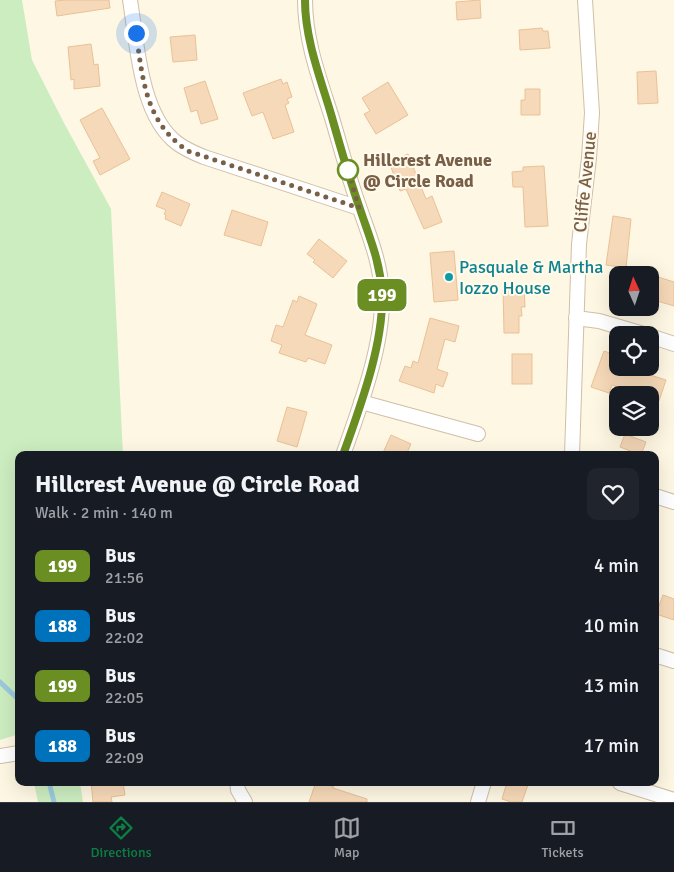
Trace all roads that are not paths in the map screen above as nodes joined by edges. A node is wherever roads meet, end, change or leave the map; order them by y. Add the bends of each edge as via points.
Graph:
1 (130, 0) edge
2 (305, 0) edge
3 (585, 0) edge
4 (359, 208) junction
5 (576, 318) junction
6 (615, 326) edge
7 (659, 339) edge
8 (674, 344) edge
9 (361, 402) junction
10 (478, 434) dead end
11 (344, 451) edge
12 (572, 451) edge
13 (659, 497) edge
14 (674, 502) edge
15 (659, 655) edge
16 (674, 661) edge
17 (15, 754) edge
18 (0, 756) edge
19 (238, 786) edge
20 (483, 786) edge
21 (630, 786) edge
22 (674, 800) edge
23 (245, 802) edge
24 (478, 802) edge

1 - 4 street via 151,109 176,142 204,157
2 - 4 street via 311,48
3 - 5 street, Cliffe Avenue via 592,113 579,244
4 - 9 street via 377,255 382,294 378,337
5 - 6 street
5 - 12 street, Cliffe Avenue
7 - 8 street
9 - 10 street
9 - 11 street
13 - 14 street
15 - 16 street
17 - 18 street
19 - 23 street
20 - 24 street
21 - 22 street

